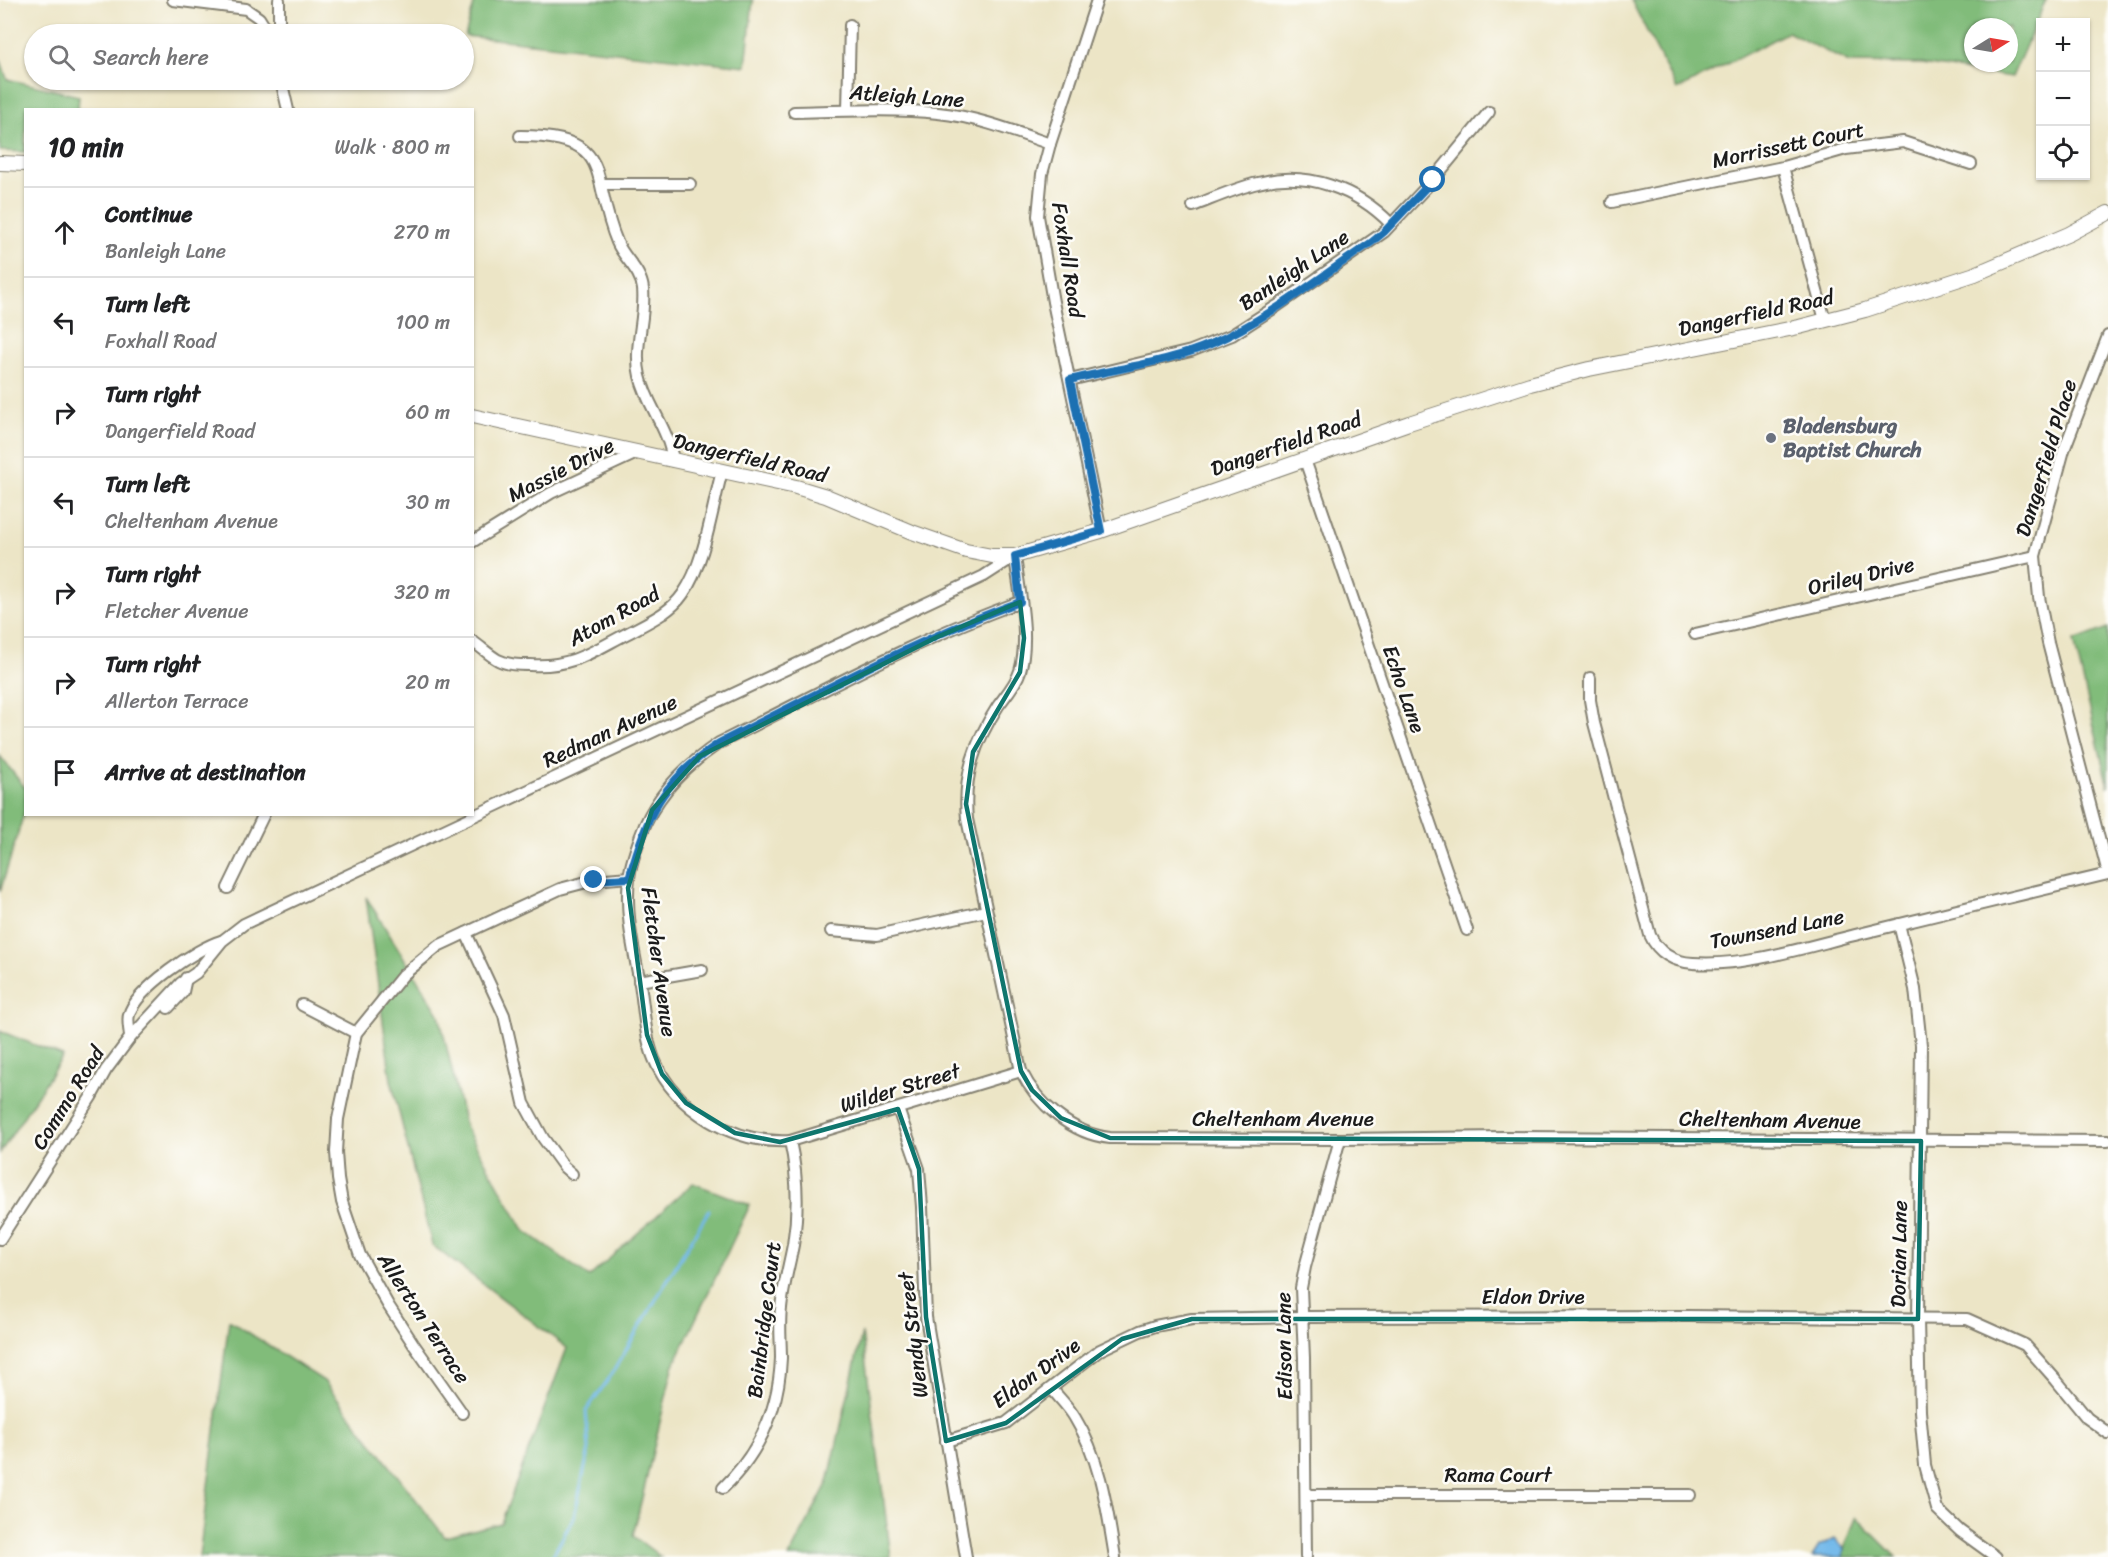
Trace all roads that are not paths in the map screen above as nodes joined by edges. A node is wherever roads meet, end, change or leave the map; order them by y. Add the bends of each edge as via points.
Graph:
1 (172, 0) edge
2 (279, 0) edge
3 (1096, 0) edge
4 (263, 24) edge
5 (279, 24) edge
6 (850, 25) dead end
7 (283, 90) edge
8 (288, 108) edge
9 (848, 110) junction
10 (794, 112) dead end
11 (1489, 112) dead end
12 (520, 136) dead end
13 (1050, 144) junction
14 (0, 163) edge
15 (24, 164) edge
16 (1971, 164) dead end
17 (1783, 166) junction
18 (602, 184) junction
19 (690, 184) dead end
20 (1612, 202) dead end
21 (1193, 206) dead end
22 (2108, 213) edge
23 (1392, 224) junction
24 (1825, 320) junction
25 (2108, 336) edge
26 (1070, 380) junction
27 (474, 416) edge
28 (637, 453) junction
29 (1305, 460) junction
30 (673, 461) junction
31 (722, 471) junction
32 (1101, 531) junction
33 (474, 541) edge
34 (1015, 556) junction
35 (2036, 556) junction
36 (1020, 602) junction
37 (1695, 634) dead end
38 (474, 642) edge
39 (1590, 678) dead end
40 (263, 816) edge
41 (474, 816) edge
42 (474, 816) edge
43 (2108, 874) edge
44 (629, 878) junction
45 (228, 888) dead end
46 (986, 911) junction
47 (1899, 924) junction
48 (1467, 930) dead end
49 (831, 931) dead end
50 (466, 933) junction
51 (222, 941) junction
52 (702, 970) dead end
53 (639, 981) junction
54 (302, 1005) dead end
55 (356, 1033) junction
56 (130, 1038) junction
57 (1020, 1071) junction
58 (898, 1109) junction
59 (1340, 1139) junction
60 (790, 1141) junction
61 (1921, 1141) junction
62 (2108, 1141) edge
63 (572, 1174) dead end
64 (0, 1239) edge
65 (1302, 1317) junction
66 (1918, 1319) junction
67 (1052, 1389) junction
68 (462, 1413) dead end
69 (2108, 1434) edge
70 (946, 1441) junction
71 (723, 1488) dead end
72 (1306, 1495) junction
73 (1690, 1495) dead end
74 (966, 1557) edge
75 (1115, 1557) edge
76 (1306, 1557) edge
77 (1996, 1557) edge

1 - 4 street via 246,9
2 - 5 street
3 - 13 street, Foxhall Road
6 - 9 street
7 - 8 street
9 - 10 street, Atleigh Lane
9 - 13 street, Atleigh Lane via 938,113 993,124
11 - 23 street, Banleigh Lane
12 - 18 street via 562,140 584,149 593,159
13 - 26 street, Foxhall Road via 1038,216
14 - 15 street
16 - 17 street, Morrissett Court via 1903,142 1846,148
17 - 20 street, Morrissett Court
17 - 24 street
18 - 19 street
18 - 30 street via 617,243 642,282 639,375 669,442
21 - 23 street via 1259,182 1295,179 1315,181 1358,196
22 - 24 street, Dangerfield Road via 1975,274
23 - 26 street, Banleigh Lane via 1372,242 1232,335 1181,355
24 - 29 street, Dangerfield Road via 1530,384
25 - 35 street, Dangerfield Place via 2064,450
26 - 32 street, Foxhall Road
27 - 28 street, Dangerfield Road
28 - 30 street, Dangerfield Road
28 - 33 street, Massie Drive via 551,493
29 - 32 street, Dangerfield Road
29 - 48 street, Echo Lane
30 - 31 street, Dangerfield Road
31 - 34 street, Dangerfield Road via 826,496 966,551
31 - 38 street, Atom Road via 699,562 685,591 667,611 570,662 514,665
32 - 34 street, Dangerfield Road
34 - 36 street, Cheltenham Avenue
34 - 41 street, Redman Avenue via 984,576
35 - 37 street, Oriley Drive
35 - 43 street, Dangerfield Place via 2048,643
36 - 44 street, Fletcher Avenue via 879,664 700,756 652,810
36 - 46 street, Cheltenham Avenue via 1024,638 1020,672 984,728 966,779 967,819
39 - 47 street, Townsend Lane via 1594,723 1650,935 1663,953 1692,963 1751,959
40 - 45 street
42 - 51 street, Redman Avenue via 244,924
43 - 47 street, Townsend Lane
44 - 50 street, Allerton Terrace via 594,880 560,889
44 - 53 street, Fletcher Avenue
46 - 49 street via 877,935
46 - 57 street, Cheltenham Avenue
47 - 61 street, Dorian Lane via 1916,989 1921,1045
50 - 55 street, Allerton Terrace via 438,946 403,975
50 - 63 street via 504,1015 524,1103 543,1138
51 - 56 street, Commo Road via 196,974 186,978 183,992 150,1026
51 - 56 street, Commo Road via 173,966 167,981 129,1015
52 - 53 street
53 - 60 street, Fletcher Avenue via 654,1058 686,1103 709,1121 735,1133
54 - 55 street
55 - 68 street, Allerton Terrace via 338,1119 336,1152 342,1202 360,1256 414,1346
56 - 64 street, Commo Road
57 - 58 street, Wilder Street
57 - 59 street, Cheltenham Avenue via 1046,1105 1096,1136
58 - 60 street, Wilder Street
58 - 70 street, Wendy Street via 919,1170 926,1317
59 - 61 street, Cheltenham Avenue
59 - 65 street, Edison Lane via 1305,1268
60 - 71 street, Bainbridge Court via 798,1197 781,1309 779,1386 764,1434
61 - 62 street, Cheltenham Avenue
61 - 66 street, Dorian Lane
65 - 66 street, Eldon Drive
65 - 67 street, Eldon Drive via 1192,1319 1155,1326 1100,1350
65 - 72 street, Edison Lane
66 - 69 street, Eldon Drive via 1967,1319 2025,1345 2086,1418
66 - 77 street, Dorian Lane via 1924,1465 1937,1509
67 - 70 street, Eldon Drive via 1006,1423
67 - 75 street via 1074,1415 1090,1446
70 - 74 street, Wendy Street
72 - 73 street, Rama Court
72 - 76 street, Edison Lane

